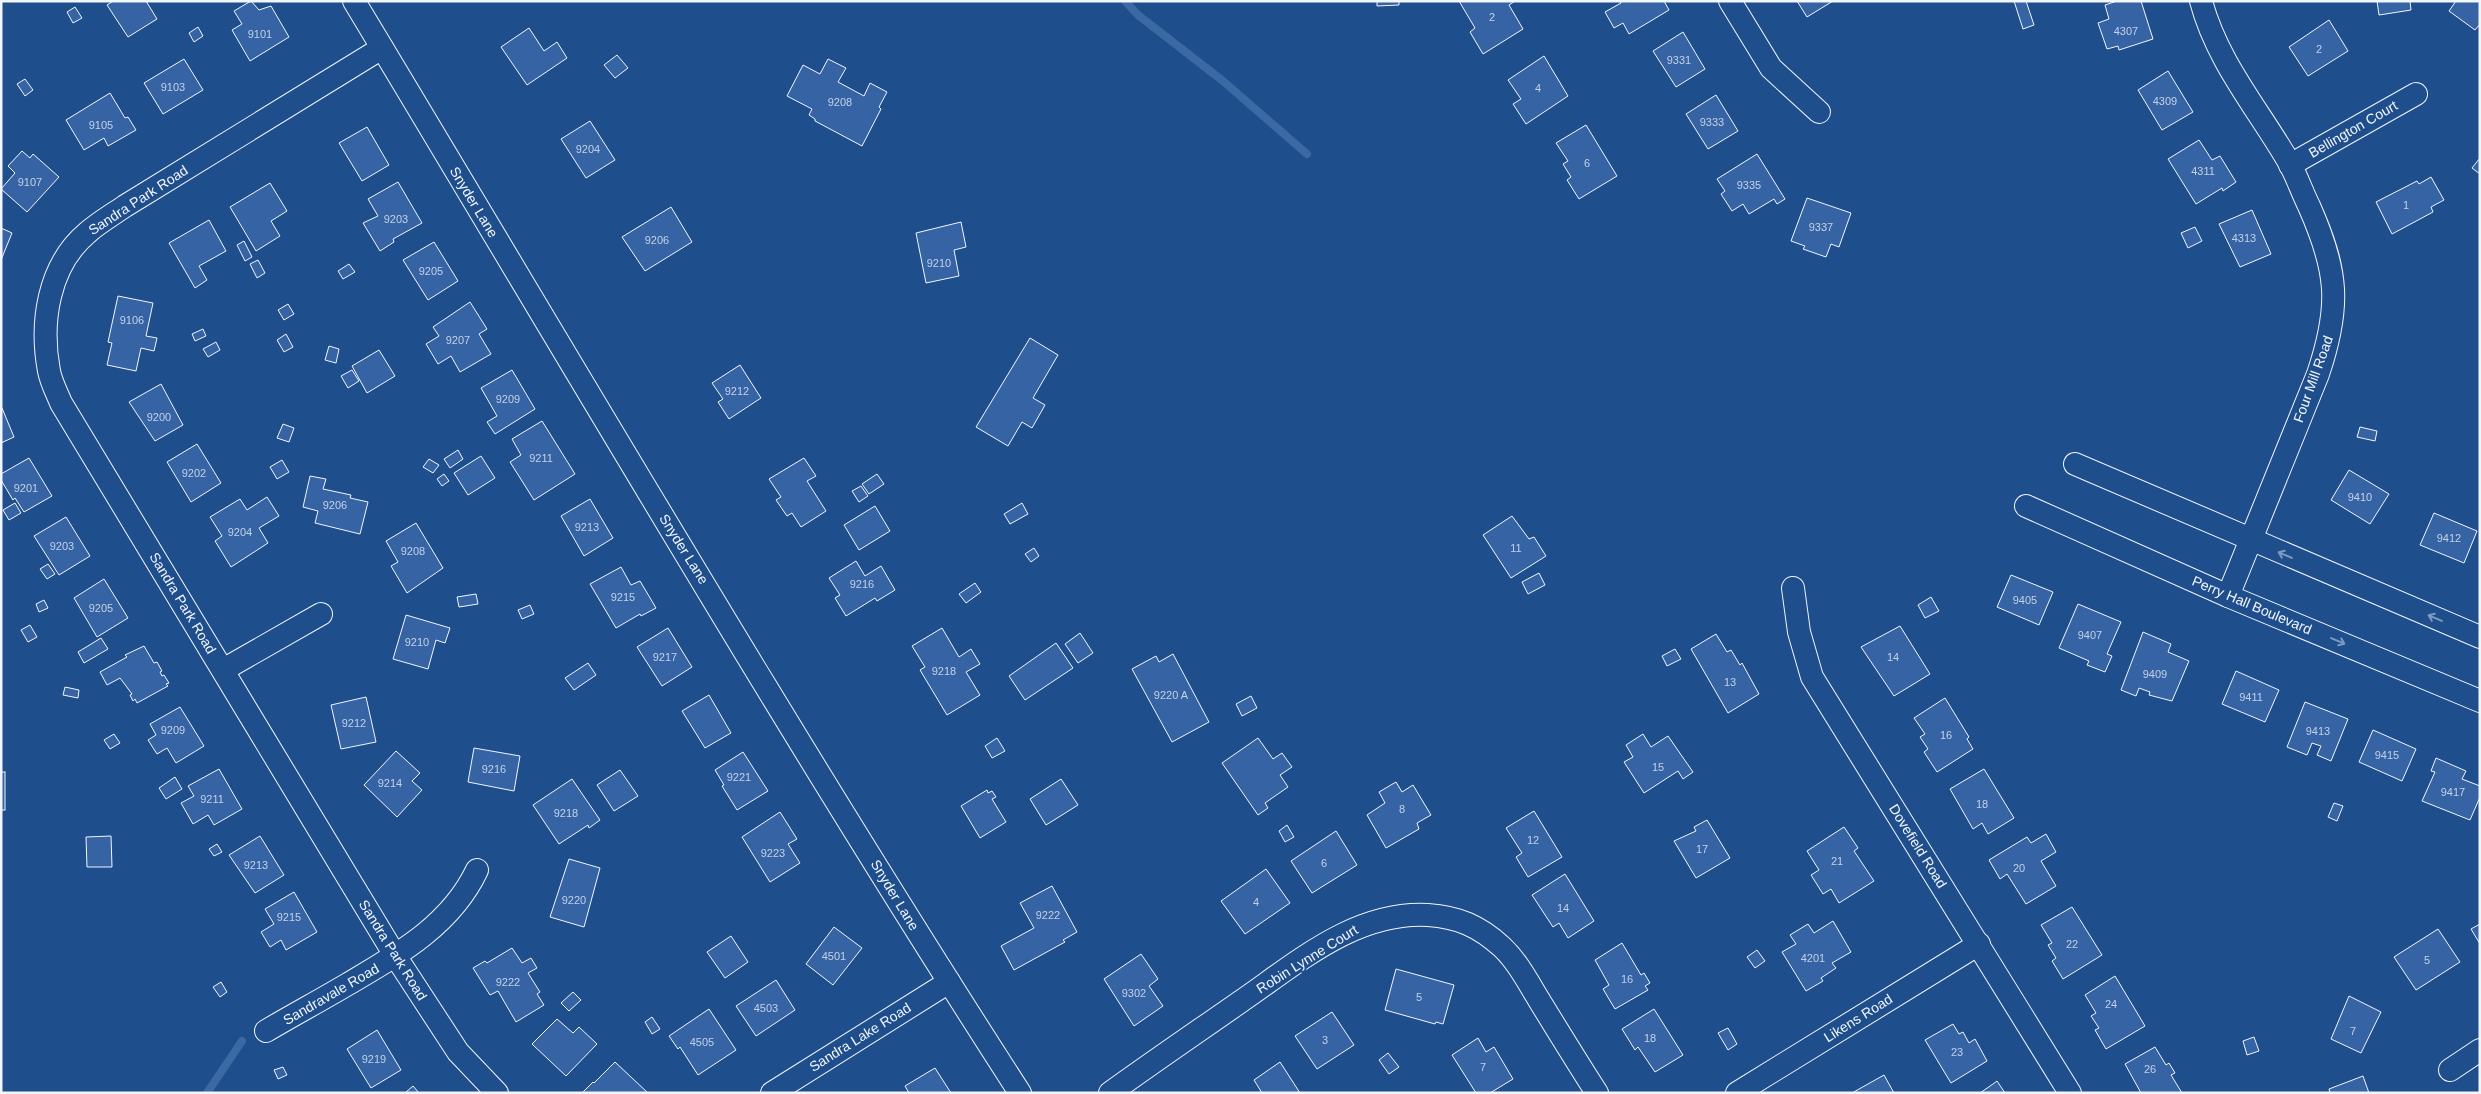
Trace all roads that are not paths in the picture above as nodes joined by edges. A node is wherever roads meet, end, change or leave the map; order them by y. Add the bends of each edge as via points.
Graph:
1 (354, 1) edge
2 (1730, 1) edge
3 (2201, 1) edge
4 (382, 48) junction
5 (2416, 94) dead end
6 (1818, 112) dead end
7 (2290, 165) junction
8 (2075, 464) dead end
9 (2026, 506) dead end
10 (2251, 541) junction
11 (1793, 588) dead end
12 (2228, 596) junction
13 (321, 614) dead end
14 (2480, 637) edge
15 (223, 670) junction
16 (2480, 701) edge
17 (477, 870) dead end
18 (1979, 944) junction
19 (396, 957) junction
20 (949, 982) junction
21 (266, 1031) dead end
22 (2480, 1050) edge
23 (2450, 1070) dead end
24 (497, 1093) edge
25 (772, 1093) edge
26 (1020, 1093) edge
27 (1110, 1093) edge
28 (1597, 1093) edge
29 (1737, 1093) edge
30 (2070, 1093) edge

1 - 4 street, Snyder Lane
2 - 6 street via 1771,68
3 - 7 street, Four Mill Road via 2215,41 2228,65
4 - 15 street, Sandra Park Road via 86,233 64,258 50,296 45,334 49,372 62,403
4 - 20 street, Snyder Lane via 580,380
5 - 7 street, Bellington Court
7 - 10 street, Four Mill Road via 2325,242 2332,277 2333,311 2330,339 2318,374
8 - 10 street
9 - 12 street, Perry Hall Boulevard
10 - 12 street, Four Mill Road
14 -> 10 street
11 - 18 street, Dovefield Road via 1799,632 1812,677
12 -> 16 street, Perry Hall Boulevard
13 - 15 street, Sandra Park Road
15 - 19 street, Sandra Park Road
17 - 19 street, Sandravale Road via 459,902
18 - 29 street, Likens Road
18 - 30 street, Dovefield Road
19 - 21 street, Sandravale Road
19 - 24 street, Sandra Park Road via 458,1052
20 - 25 street, Sandra Lake Road
20 - 26 street, Snyder Lane
22 - 23 street
27 - 28 street, Robin Lynne Court via 1334,939 1365,923 1410,914 1473,924 1503,948

